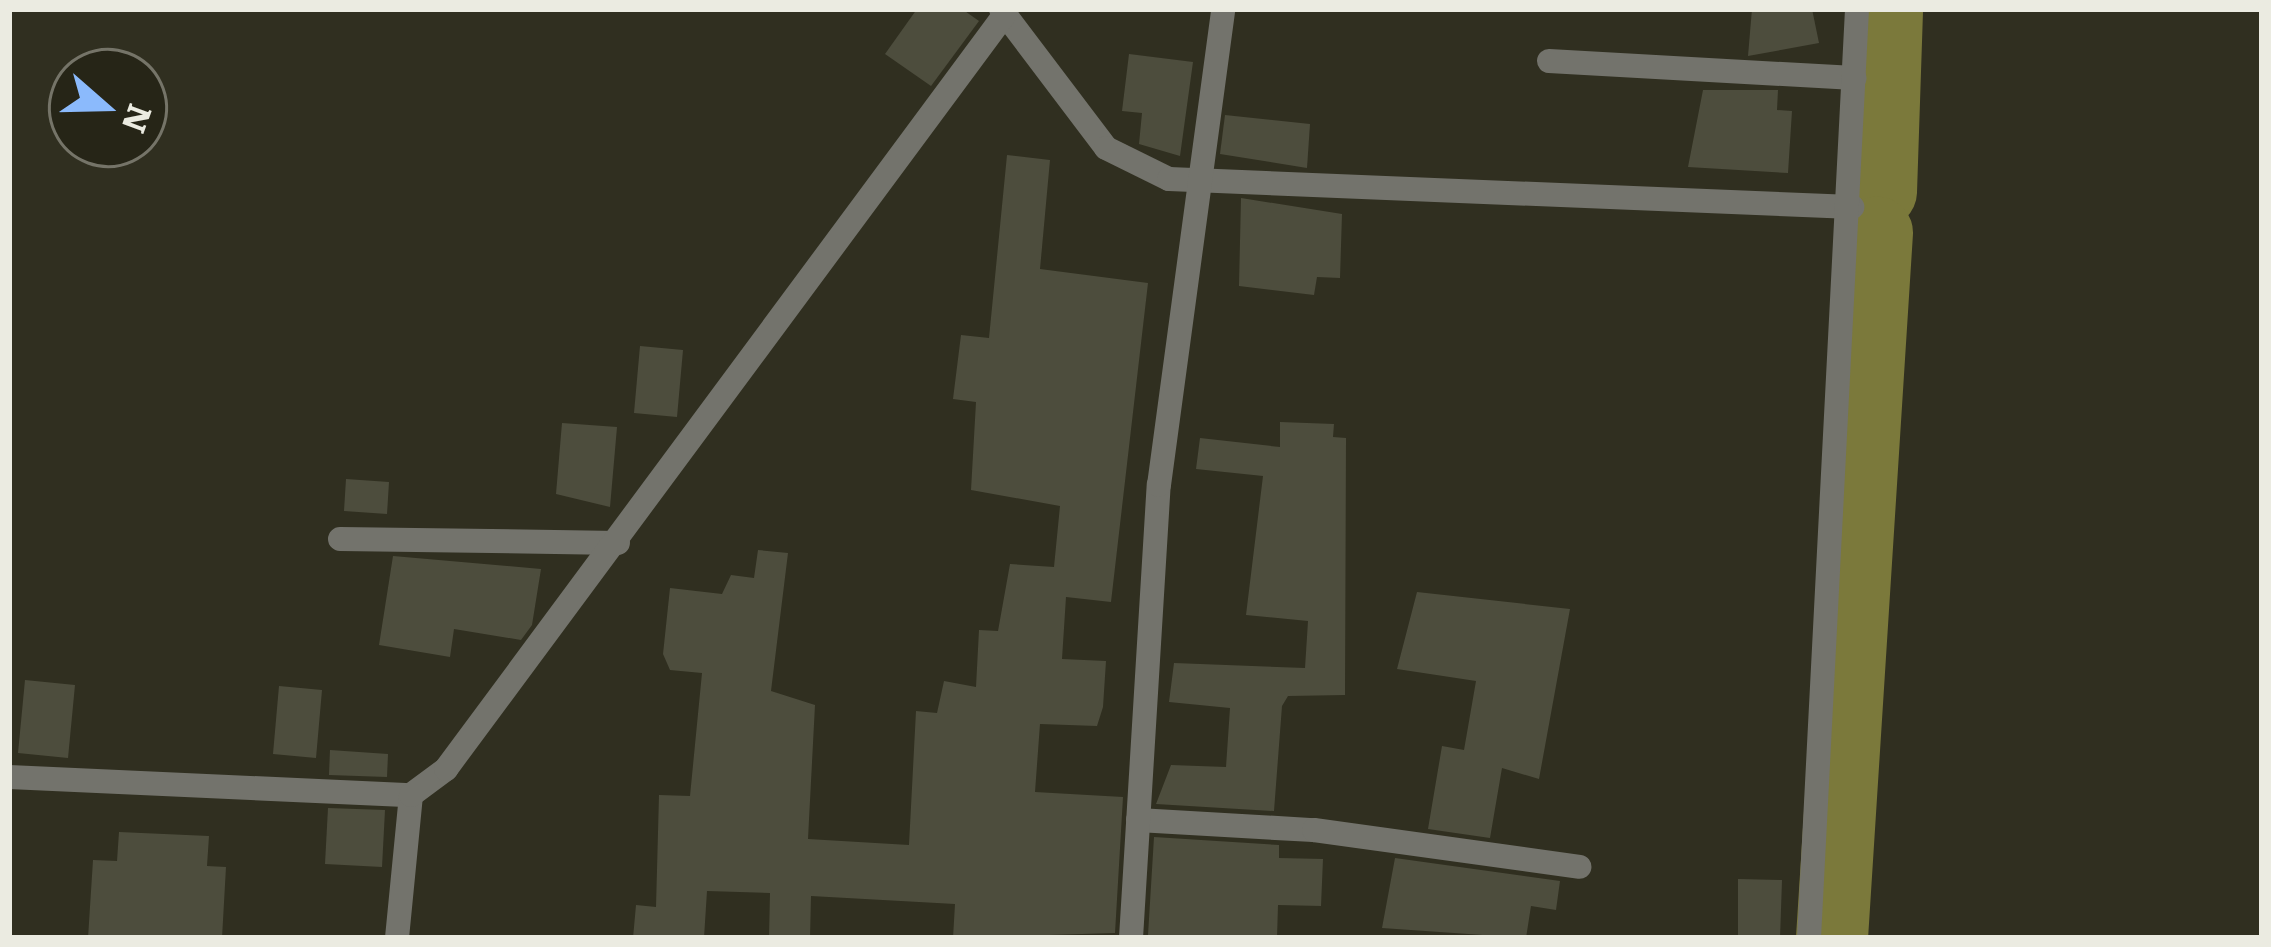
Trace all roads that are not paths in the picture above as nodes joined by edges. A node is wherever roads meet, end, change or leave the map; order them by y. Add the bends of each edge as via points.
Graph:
1 (1223, 9) edge
2 (1857, 9) edge
3 (1003, 12) edge
4 (1549, 61) dead end
5 (1855, 78) junction
6 (1205, 182) junction
7 (1852, 207) junction
8 (340, 539) dead end
9 (618, 543) junction
10 (9, 777) edge
11 (411, 795) junction
12 (1138, 820) junction
13 (1579, 867) dead end
14 (397, 938) edge
15 (1131, 938) edge
16 (1809, 938) edge

1 - 6 street
2 - 5 street
3 - 6 street via 1124,164
3 - 9 street
4 - 5 street
5 - 7 street
6 - 7 street
6 - 12 street via 1159,484
7 - 16 street
8 - 9 street
9 - 11 street via 446,769
10 - 11 street
11 - 14 street
12 - 13 street via 1314,830
12 - 15 street

